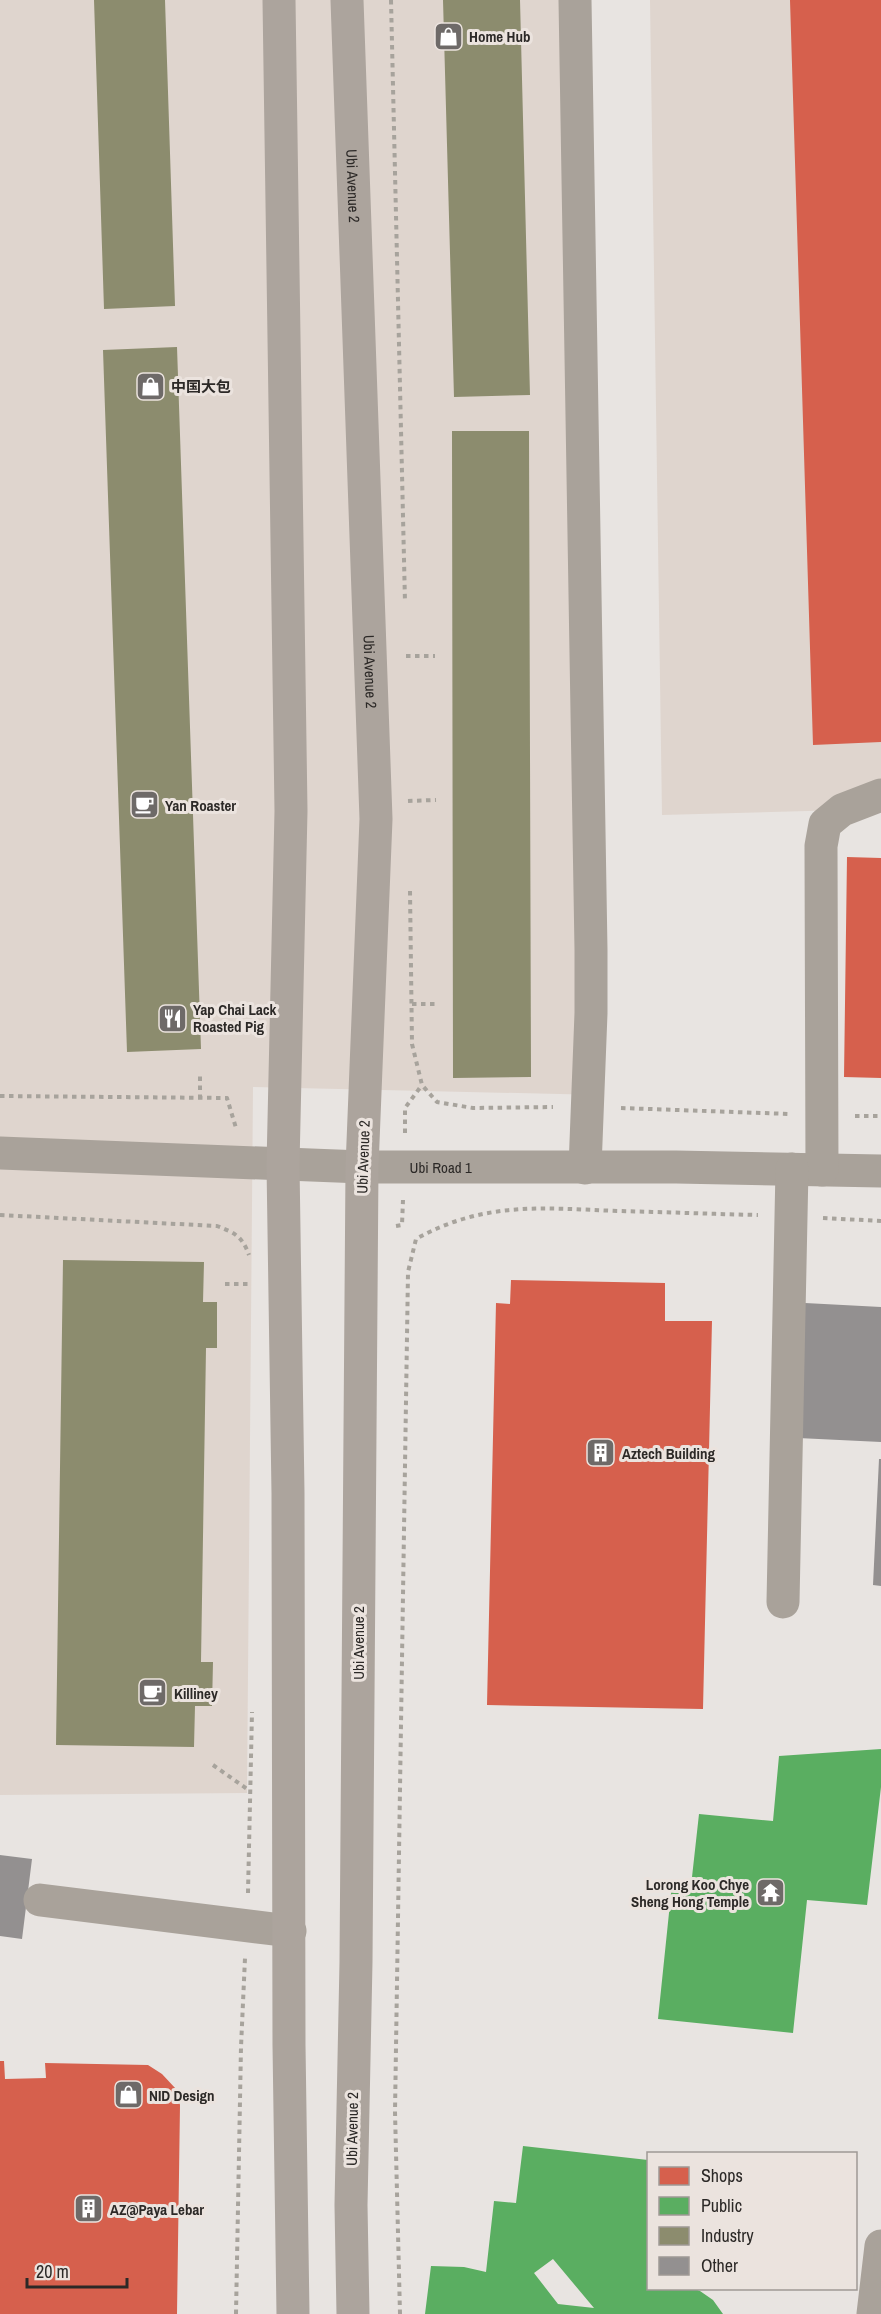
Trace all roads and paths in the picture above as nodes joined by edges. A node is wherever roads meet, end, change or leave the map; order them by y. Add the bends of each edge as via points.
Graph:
1 (279, 0) edge
2 (347, 0) edge
3 (391, 0) edge
4 (575, 0) edge
5 (405, 609) dead end
6 (406, 645) dead end
7 (406, 656) junction
8 (435, 656) dead end
9 (406, 668) dead end
10 (407, 790) dead end
11 (881, 795) edge
12 (436, 800) dead end
13 (408, 801) junction
14 (408, 813) dead end
15 (409, 885) dead end
16 (412, 1004) junction
17 (436, 1004) dead end
18 (200, 1074) dead end
19 (422, 1085) junction
20 (0, 1096) edge
21 (200, 1099) junction
22 (588, 1107) junction
23 (405, 1108) dead end
24 (822, 1115) junction
25 (881, 1116) edge
26 (236, 1129) dead end
27 (0, 1153) edge
28 (283, 1165) junction
29 (362, 1167) junction
30 (585, 1168) junction
31 (807, 1170) junction
32 (881, 1171) edge
33 (0, 1215) edge
34 (792, 1216) junction
35 (881, 1221) edge
36 (252, 1262) dead end
37 (252, 1273) dead end
38 (225, 1284) dead end
39 (252, 1284) junction
40 (252, 1295) dead end
41 (783, 1602) dead end
42 (252, 1708) dead end
43 (213, 1765) dead end
44 (250, 1792) junction
45 (40, 1900) dead end
46 (247, 1926) junction
47 (290, 1931) junction
48 (881, 2247) edge
49 (236, 2314) edge
50 (293, 2314) edge
51 (353, 2314) edge
52 (400, 2314) edge
53 (873, 2314) edge

1 - 28 main road via 291,811
2 - 29 main road, Ubi Avenue 2 via 376,819
3 - 5 path
4 - 22 street via 591,950
6 - 7 path
7 - 8 path
7 - 9 path
10 - 13 path
11 - 24 street via 842,810 825,824 821,846
12 - 13 path
13 - 14 path
15 - 16 path
16 - 17 path
16 - 19 path via 412,1044
18 - 21 path
19 - 22 path via 437,1102 473,1108
19 - 23 path
20 - 21 path
21 - 26 path via 226,1098
22 - 24 path
22 - 30 street
24 - 25 path
24 - 31 street
27 - 28 street, Ubi Road 1
28 - 29 street, Ubi Road 1
28 - 47 main road
29 - 30 street, Ubi Road 1
29 - 51 main road, Ubi Avenue 2
30 - 31 street, Ubi Road 1
31 - 32 street, Ubi Road 1
31 - 34 street
33 - 36 path via 217,1226 244,1241
34 - 35 path
34 - 41 street
34 - 52 path via 525,1208 481,1213 442,1224 416,1239 408,1272 400,1758 395,2112
37 - 39 path
38 - 39 path
39 - 40 path
42 - 44 path
43 - 44 path
44 - 46 path
45 - 46 street
46 - 47 street
46 - 49 path
47 - 50 main road
48 - 53 street

